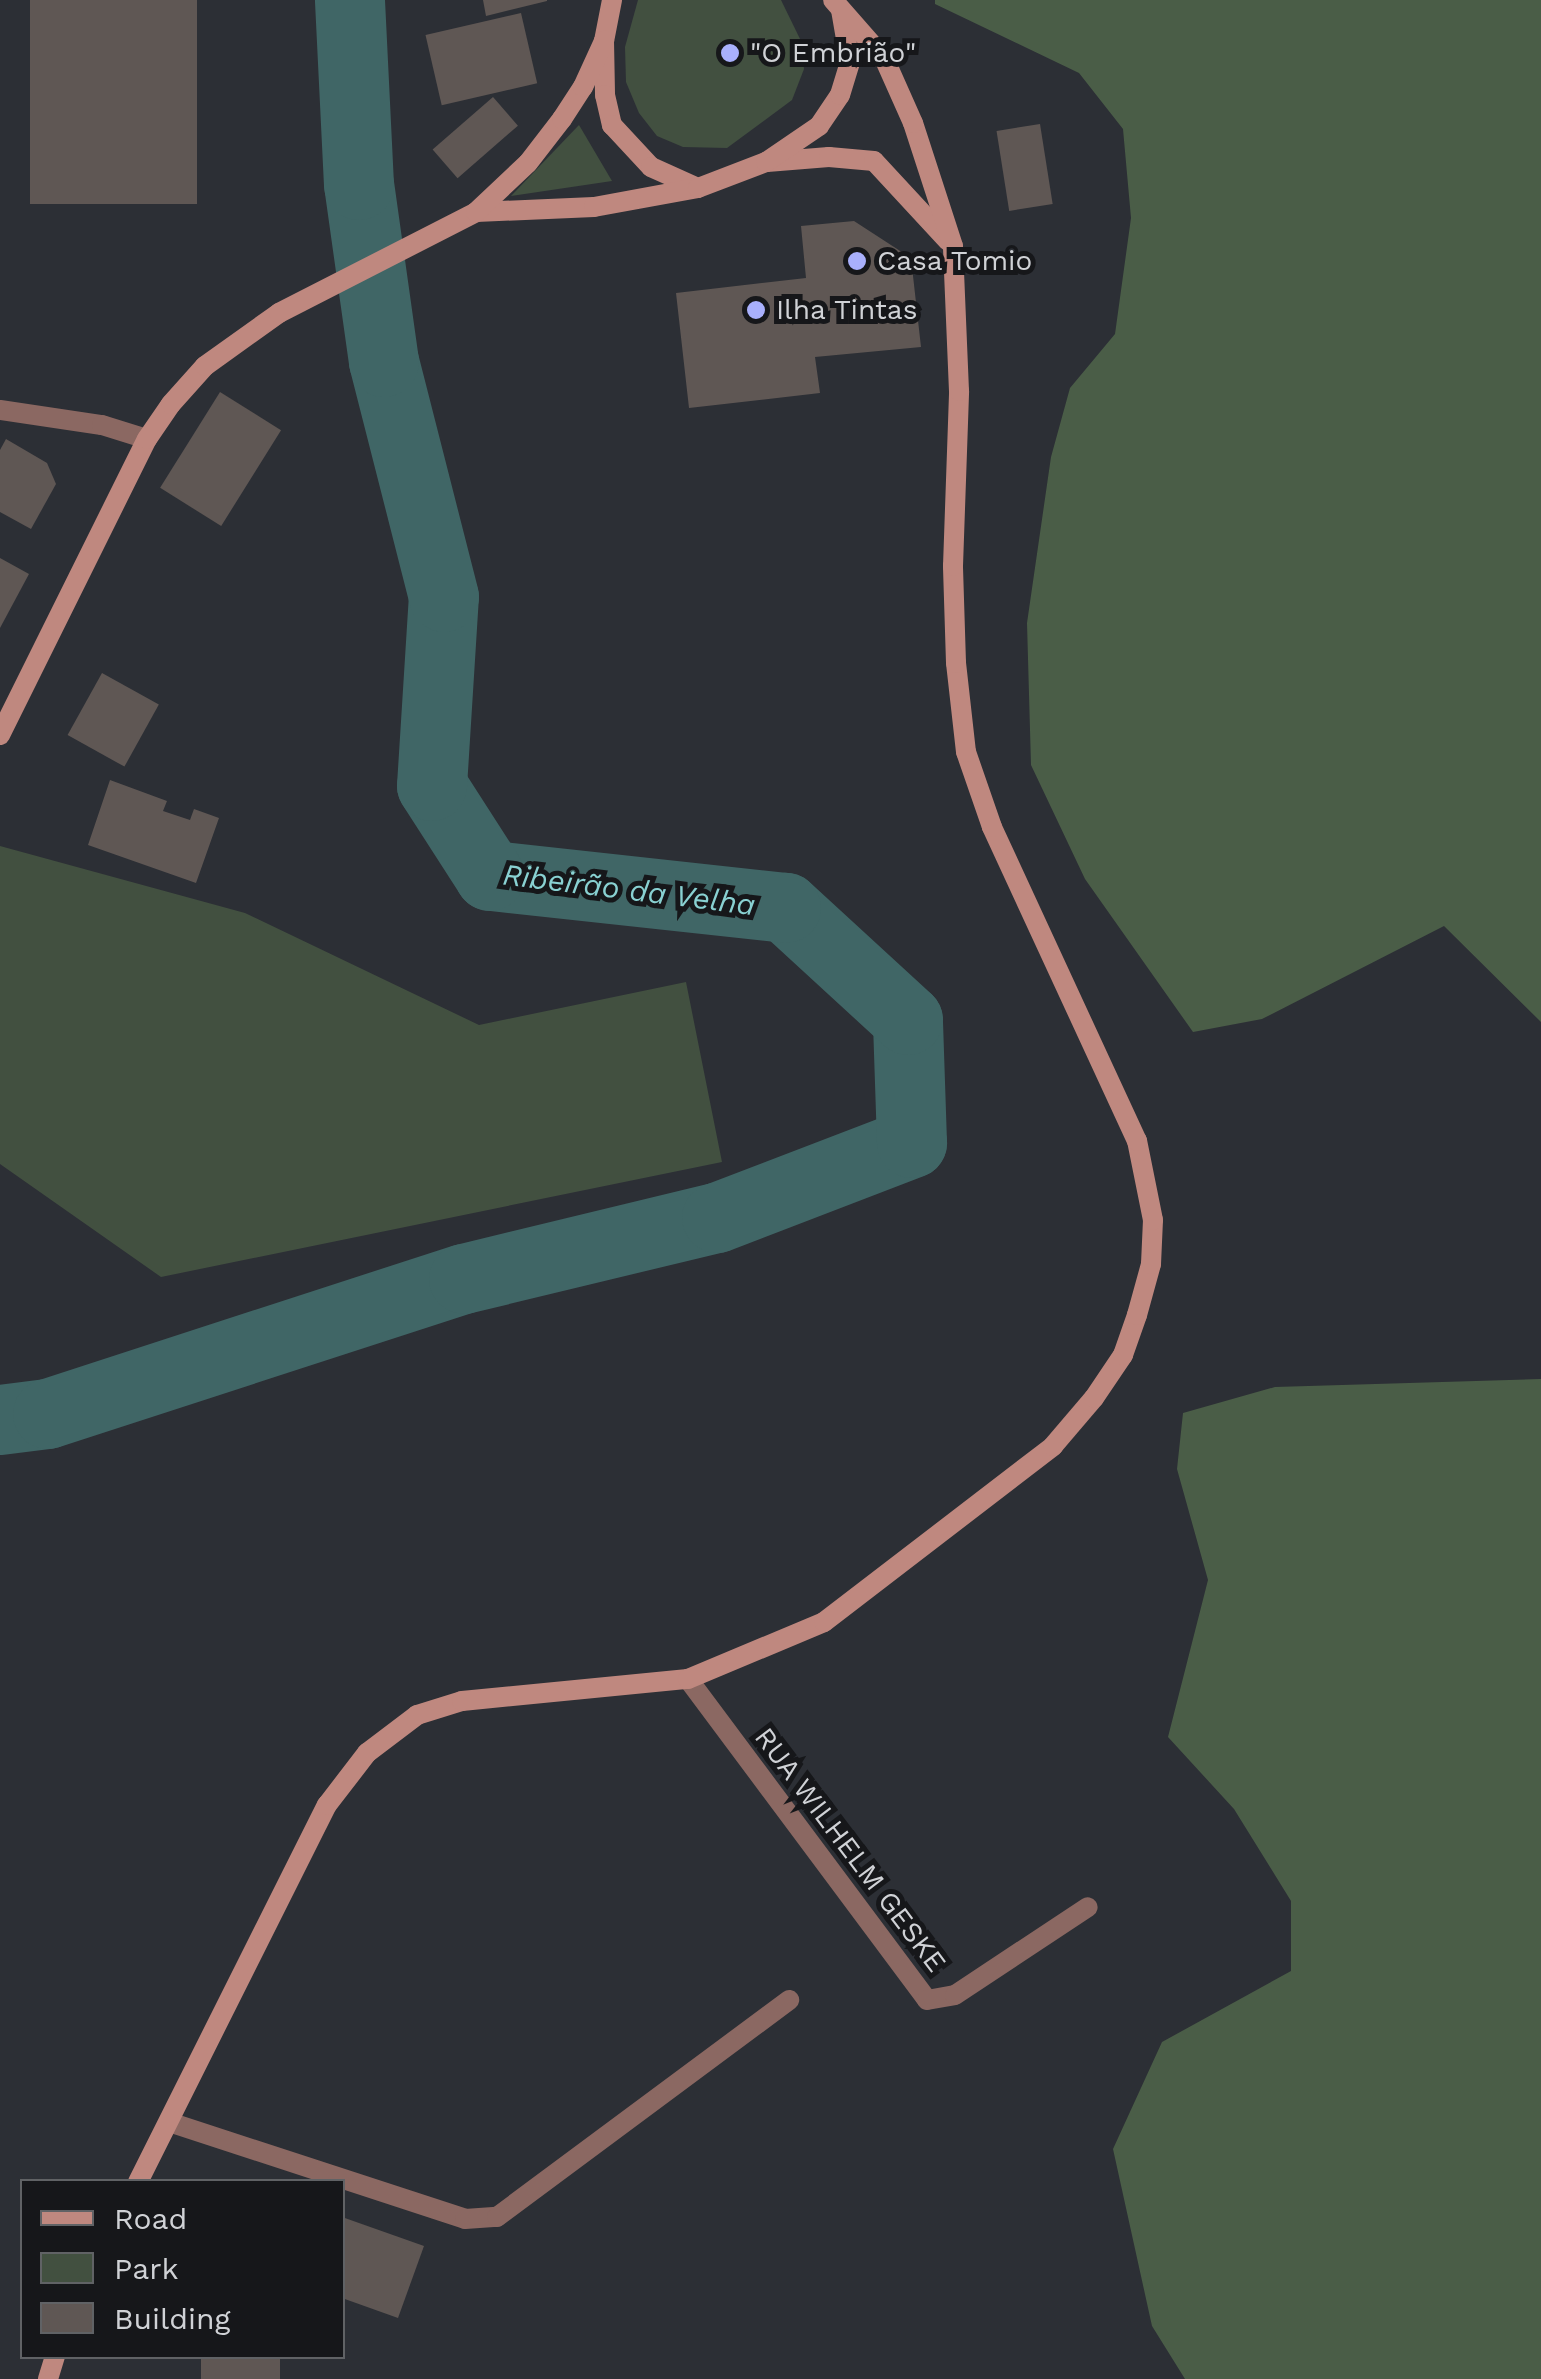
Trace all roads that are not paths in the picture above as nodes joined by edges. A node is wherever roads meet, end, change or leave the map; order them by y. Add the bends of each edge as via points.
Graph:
1 (612, 0) edge
2 (836, 4) edge
3 (604, 41) junction
4 (766, 162) junction
5 (698, 188) junction
6 (476, 212) junction
7 (953, 246) junction
8 (0, 410) edge
9 (148, 439) junction
10 (0, 734) edge
11 (688, 1679) junction
12 (1088, 1907) dead end
13 (789, 2000) dead end
14 (169, 2122) junction
15 (140, 2179) edge
16 (344, 2179) edge
17 (345, 2179) edge

1 - 3 main road
2 - 4 main road via 850,62 840,95 819,126
2 - 7 main road via 884,58
3 - 5 main road via 612,125 652,168
3 - 6 main road via 562,119
4 - 5 main road
4 - 7 main road via 874,161
5 - 6 main road via 594,207
6 - 9 main road via 279,313 205,366
7 - 11 main road via 959,391 954,605 966,752 992,826 1136,1142 1153,1220 1151,1264 1122,1355 1052,1446 824,1622
8 - 9 street
9 - 10 main road
11 - 12 street, RUA WILHELM GESKE via 927,2000 955,1995
11 - 14 main road via 462,1702 417,1714 368,1753 327,1805
13 - 17 street via 496,2217 466,2219
14 - 15 main road
14 - 16 street

